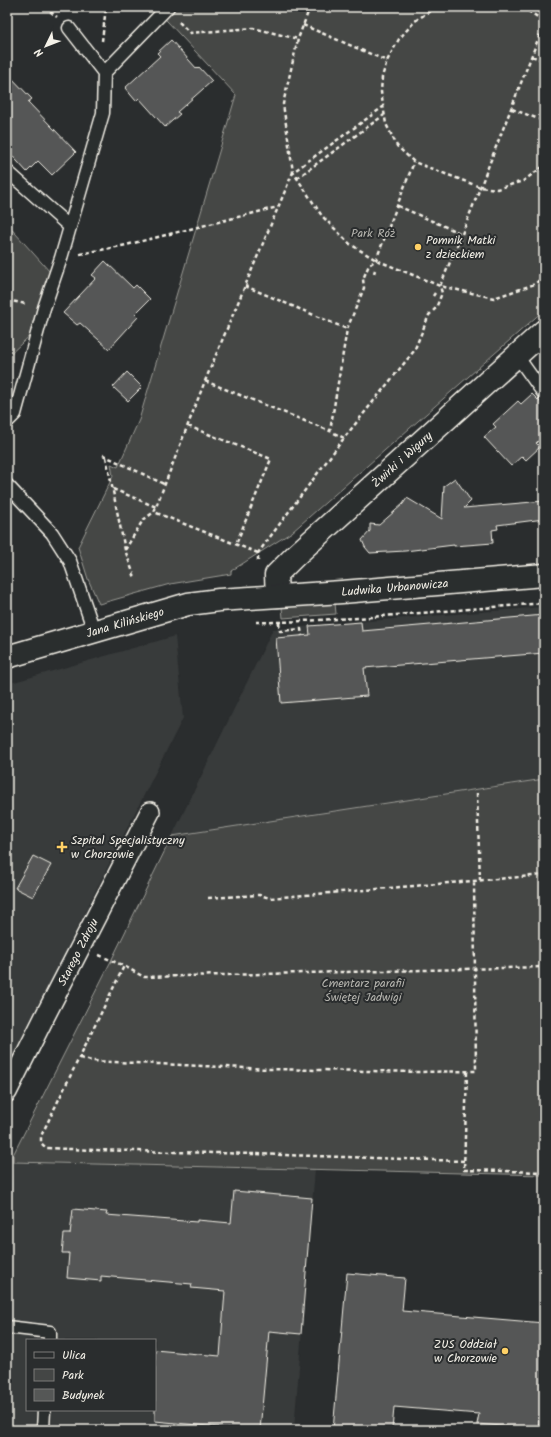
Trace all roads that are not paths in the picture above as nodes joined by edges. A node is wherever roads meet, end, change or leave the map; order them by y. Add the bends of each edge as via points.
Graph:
1 (167, 8) edge
2 (69, 28) dead end
3 (104, 73) junction
4 (7, 171) edge
5 (70, 227) junction
6 (544, 331) edge
7 (516, 356) junction
8 (544, 394) edge
9 (7, 422) edge
10 (7, 484) edge
11 (544, 575) edge
12 (276, 596) junction
13 (245, 598) joint
14 (94, 631) junction
15 (7, 657) edge
16 (150, 812) dead end
17 (7, 1092) edge
18 (7, 1327) edge
19 (50, 1339) edge
20 (44, 1411) edge
21 (43, 1430) edge

1 - 3 lane
2 - 3 lane
3 - 5 lane via 102,113
4 - 5 lane
5 - 9 lane via 44,308 15,414
6 - 7 street, Żwirki i Wigury
7 - 8 lane
7 - 12 street, Żwirki i Wigury via 276,575
10 - 14 lane via 52,533 70,561
11 - 12 street, Ludwika Urbanowicza
12 - 13 street, Ludwika Urbanowicza
13 - 14 street, Jana Kilińskiego via 188,604
14 - 15 street, Jana Kilińskiego
16 - 17 street, Starego Zdroju
18 - 19 lane via 50,1332
20 - 21 lane

